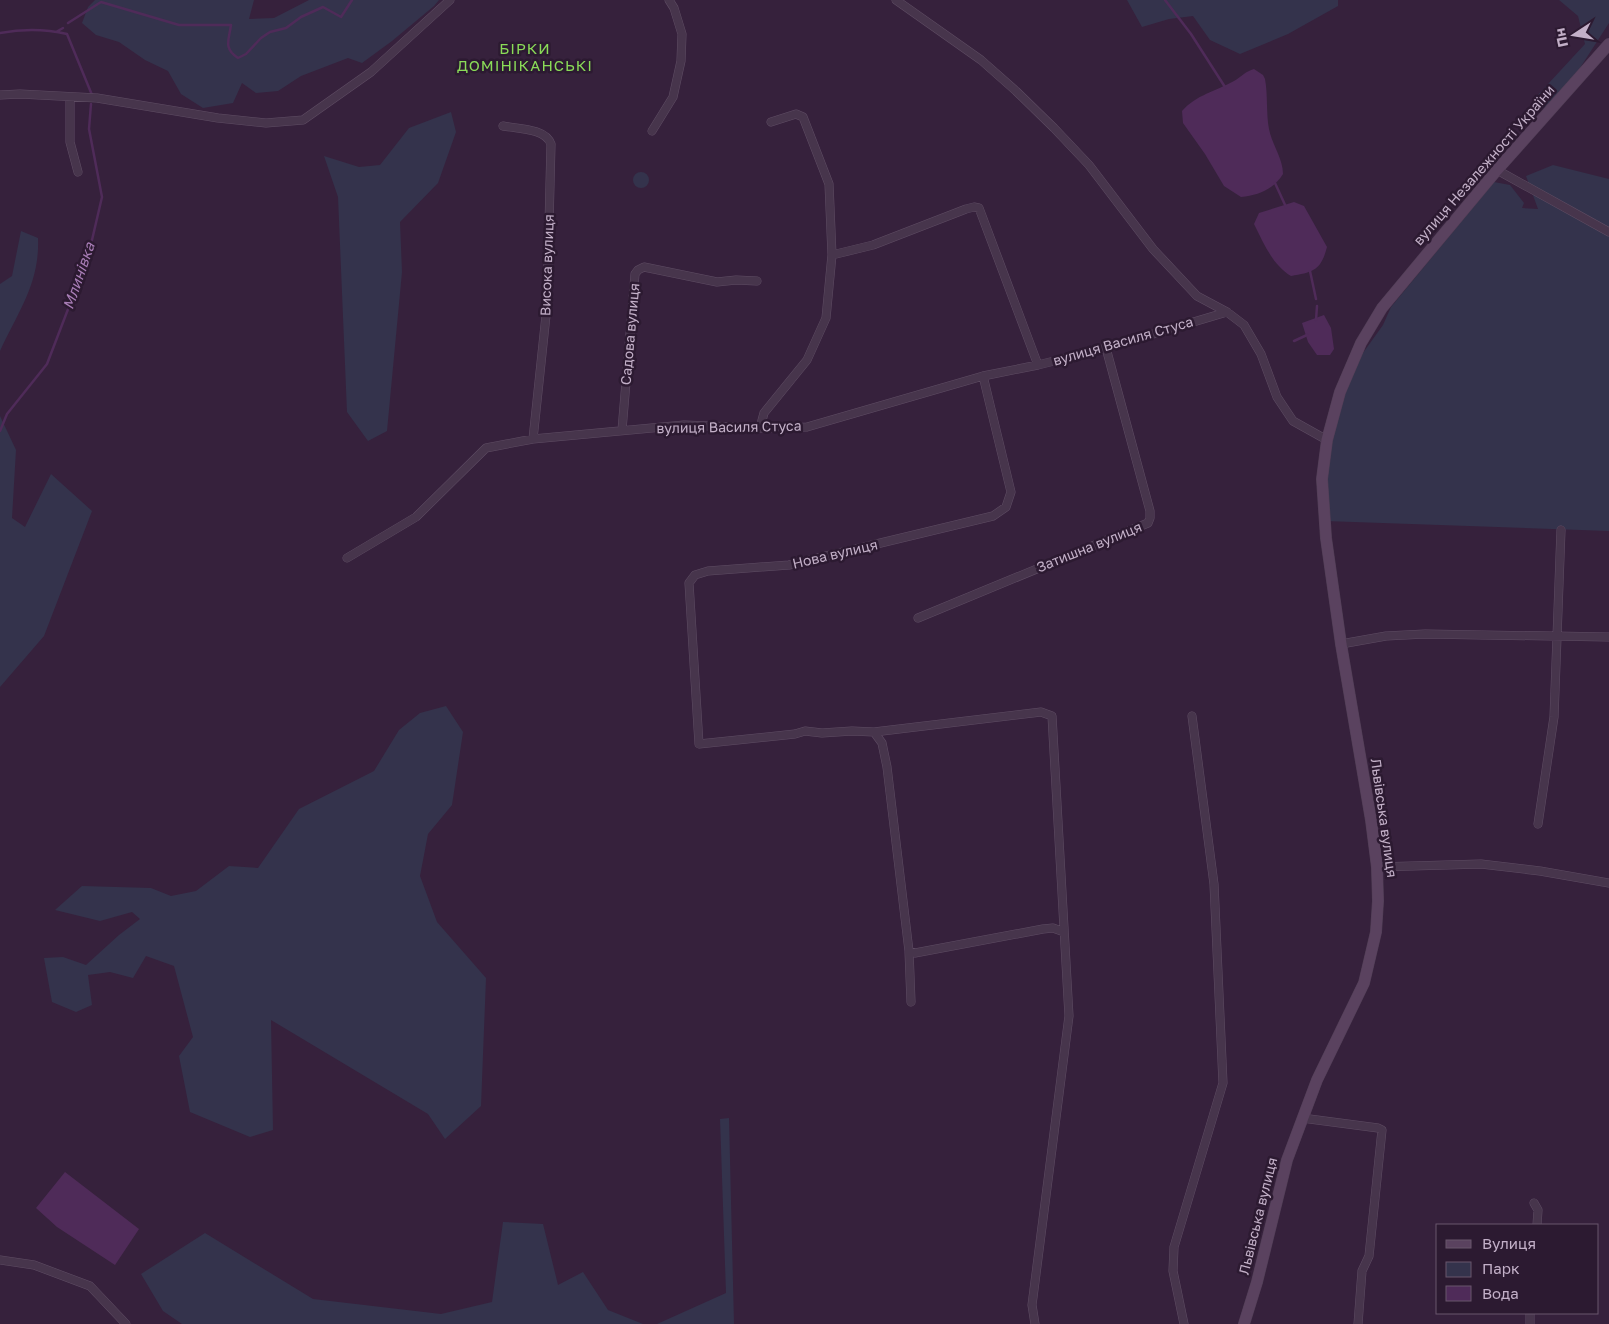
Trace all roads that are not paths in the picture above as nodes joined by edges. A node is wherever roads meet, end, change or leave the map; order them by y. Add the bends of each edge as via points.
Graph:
1 (450, 0) edge
2 (668, 0) edge
3 (896, 0) edge
4 (1606, 51) edge
5 (0, 95) edge
6 (70, 97) junction
7 (771, 122) dead end
8 (503, 126) dead end
9 (652, 131) dead end
10 (1497, 170) junction
11 (78, 172) dead end
12 (1609, 232) edge
13 (832, 256) junction
14 (756, 281) dead end
15 (1382, 308) joint
16 (1227, 312) junction
17 (1106, 348) junction
18 (1038, 365) junction
19 (983, 376) junction
20 (760, 428) junction
21 (622, 430) junction
22 (534, 439) junction
23 (1327, 440) junction
24 (1561, 530) dead end
25 (348, 558) dead end
26 (918, 618) dead end
27 (1557, 636) junction
28 (1609, 637) edge
29 (1341, 644) junction
30 (1192, 716) dead end
31 (874, 732) junction
32 (1538, 824) dead end
33 (1377, 867) junction
34 (1609, 884) edge
35 (1064, 932) junction
36 (909, 952) junction
37 (911, 1002) dead end
38 (1302, 1118) junction
39 (1534, 1203) dead end
40 (1537, 1224) edge
41 (0, 1260) edge
42 (126, 1324) edge
43 (1035, 1324) edge
44 (1184, 1324) edge
45 (1244, 1324) edge
46 (1358, 1324) edge

1 - 6 street via 370,72 303,120 266,123
2 - 9 street via 674,8 682,34 681,61 673,97
3 - 16 street via 981,60 1016,91 1089,165 1153,249 1197,296
4 - 10 main road, вулиця Незалежності України
5 - 6 street
6 - 11 street via 70,142
7 - 13 street via 796,114 803,117 829,184
8 - 22 street, Висока вулиця via 543,134 551,144 547,306
10 - 12 street
10 - 15 main road, вулиця Незалежності України
13 - 18 street via 873,245 966,209 978,208
13 - 20 street via 826,318 807,360 764,413
14 - 21 street, Садова вулиця via 717,282 644,267 638,270 635,274
15 - 23 main road, Львівська вулиця via 1348,370
16 - 17 street, вулиця Василя Стуса
16 - 23 street via 1244,325 1261,354 1277,397 1293,421
17 - 18 street, вулиця Василя Стуса
17 - 26 street, Затишна вулиця via 1150,511 1148,523
18 - 19 street, вулиця Василя Стуса
19 - 20 street, вулиця Василя Стуса via 807,426
19 - 31 street, Нова вулиця via 1011,492 1006,508 993,516 789,565 708,571 695,575 689,583 699,744 804,731 822,734
20 - 21 street, вулиця Василя Стуса via 684,425
21 - 22 street, вулиця Василя Стуса
22 - 25 street, вулиця Василя Стуса via 486,448 416,516
23 - 29 main road, Львівська вулиця via 1322,478 1326,538
24 - 27 street
27 - 28 street
27 - 29 street via 1425,634 1386,636
27 - 32 street via 1554,717
29 - 33 main road, Львівська вулиця
30 - 44 street via 1214,884 1223,1083 1174,1247 1172,1271
31 - 35 street via 1041,712 1052,716
31 - 36 street via 882,743 887,767
33 - 34 street via 1481,864
33 - 38 main road, Львівська вулиця via 1376,932 1364,983
35 - 36 street via 1052,928
35 - 43 street via 1069,1016 1032,1305
36 - 37 street
38 - 45 main road, Львівська вулиця via 1287,1160
38 - 46 street via 1382,1130 1369,1256 1362,1271
39 - 40 street via 1538,1210
41 - 42 street via 34,1265 90,1286

